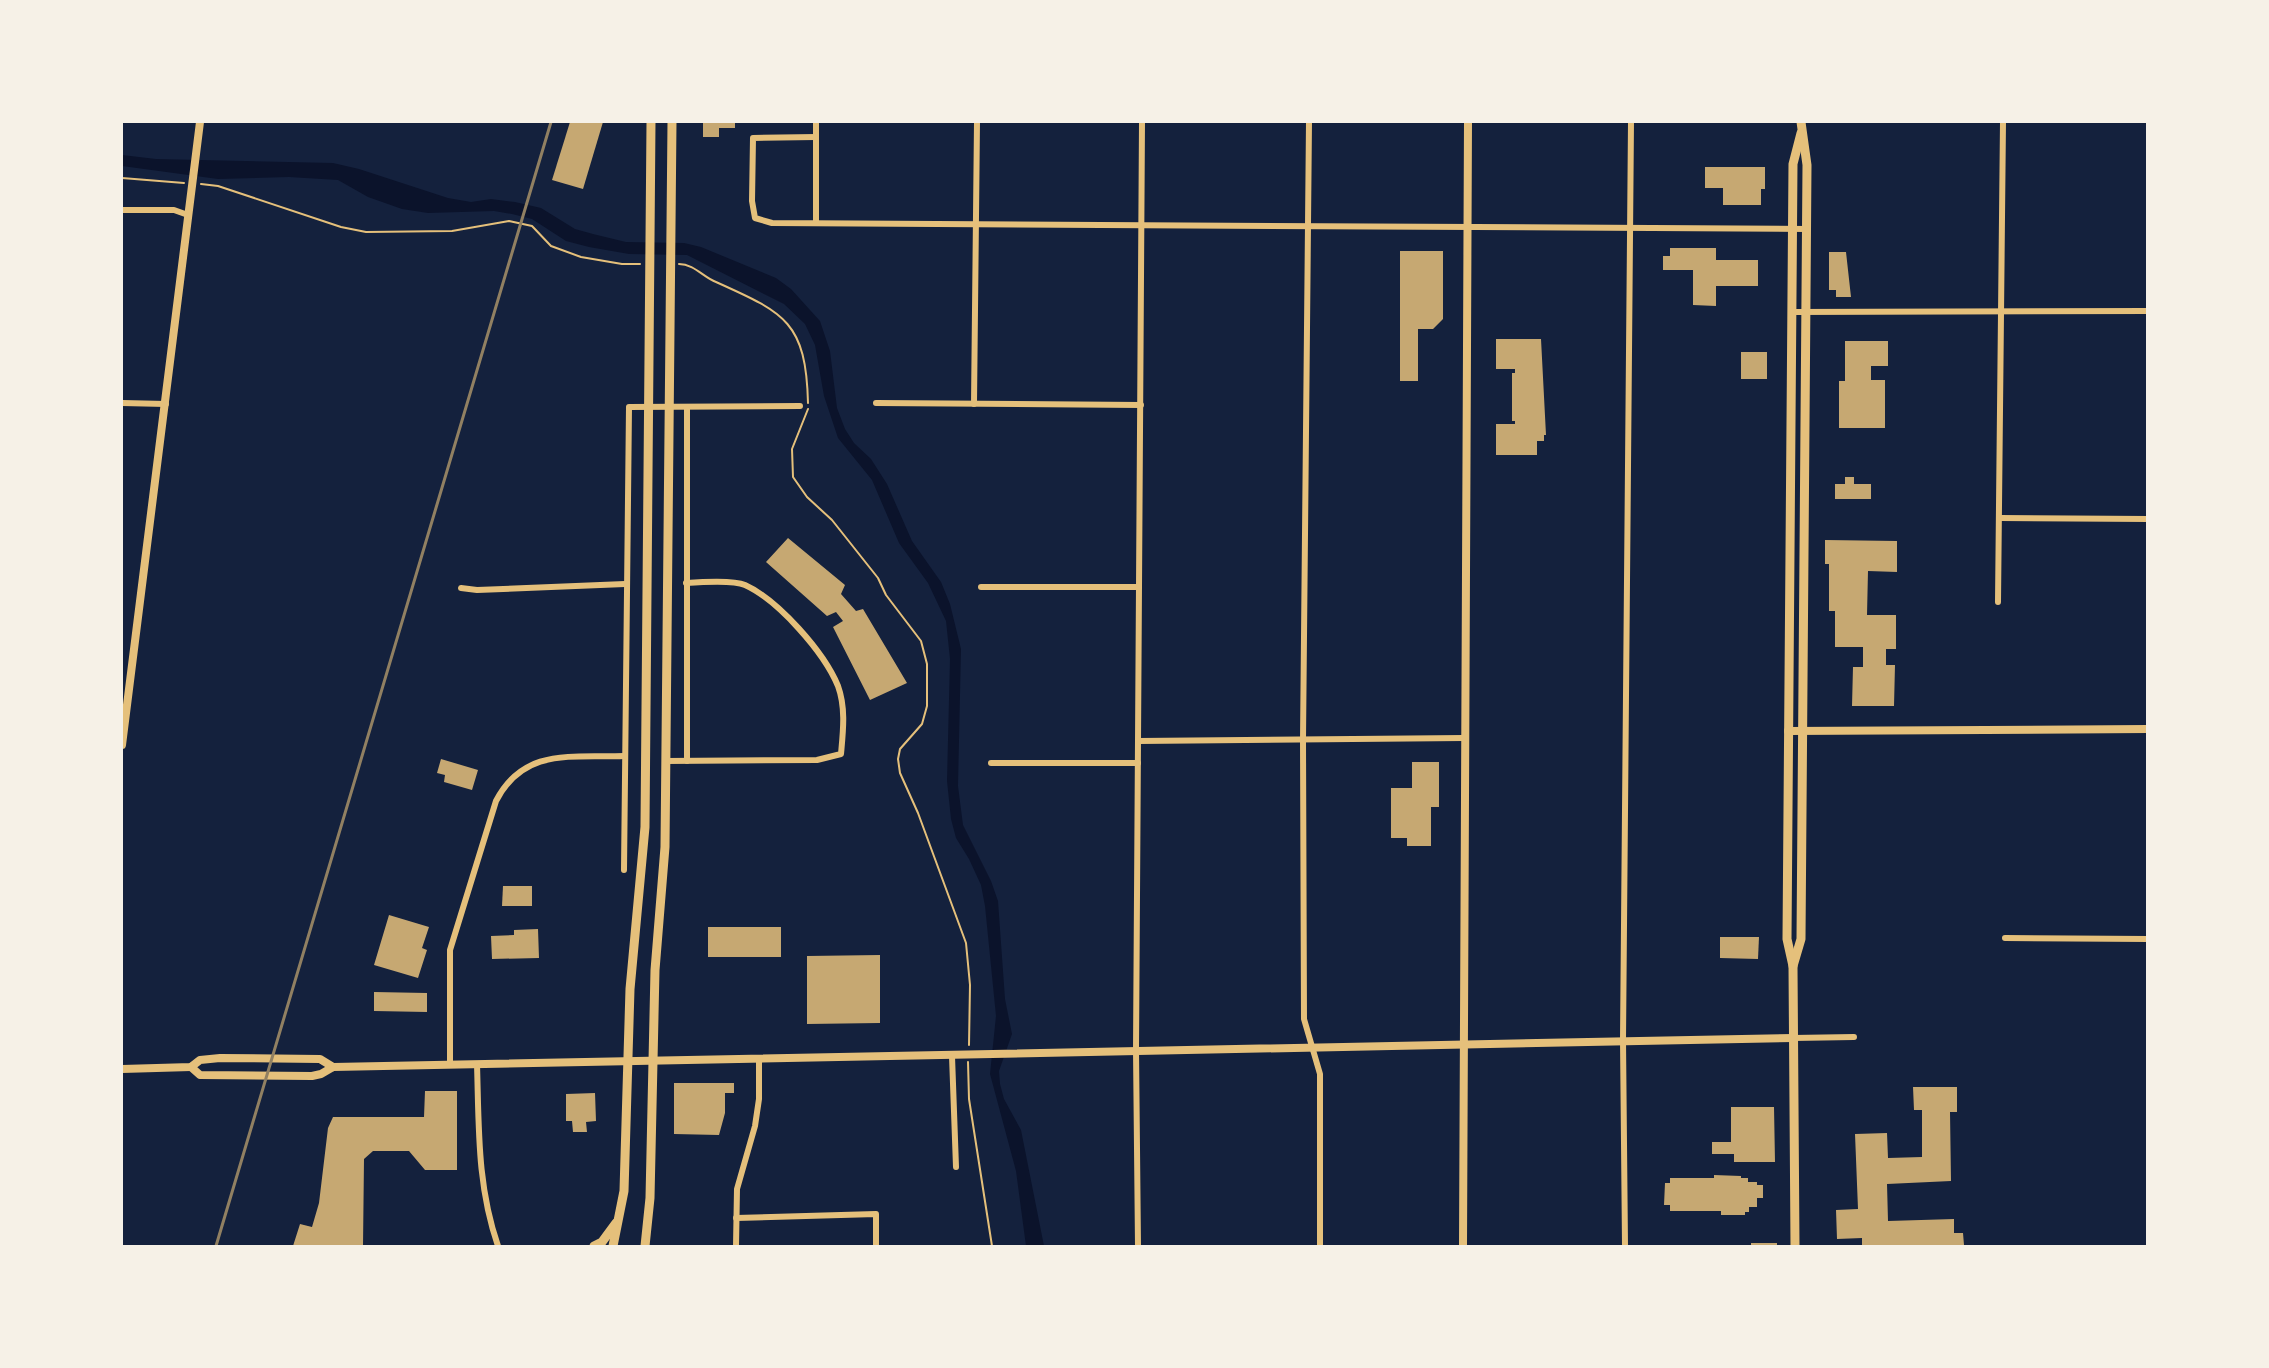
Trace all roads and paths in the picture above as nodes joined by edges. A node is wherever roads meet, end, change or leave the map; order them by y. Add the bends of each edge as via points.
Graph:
1 (651, 122) edge
2 (672, 122) edge
3 (816, 122) edge
4 (977, 122) edge
5 (1142, 122) edge
6 (1309, 122) edge
7 (1467, 122) edge
8 (1631, 122) edge
9 (1801, 122) edge
10 (2003, 122) edge
11 (200, 125) edge
12 (1801, 134) junction
13 (816, 137) junction
14 (122, 178) edge
15 (122, 210) edge
16 (188, 215) junction
17 (816, 222) junction
18 (976, 224) junction
19 (1142, 224) junction
20 (1308, 226) junction
21 (1467, 229) junction
22 (1807, 229) junction
23 (1631, 230) junction
24 (1793, 230) junction
25 (643, 264) dead end
26 (676, 264) dead end
27 (2001, 311) junction
28 (2148, 311) edge
29 (1792, 312) junction
30 (1807, 312) junction
31 (122, 403) edge
32 (876, 403) dead end
33 (166, 404) junction
34 (974, 404) junction
35 (1141, 405) junction
36 (800, 406) dead end
37 (648, 407) junction
38 (668, 407) junction
39 (687, 407) junction
40 (2000, 518) junction
41 (2148, 519) edge
42 (686, 583) junction
43 (625, 584) junction
44 (981, 587) dead end
45 (1139, 587) junction
46 (461, 588) dead end
47 (1998, 602) dead end
48 (126, 684) edge
49 (2148, 729) edge
50 (1788, 731) junction
51 (1803, 731) junction
52 (1464, 738) junction
53 (1303, 740) junction
54 (1138, 741) junction
55 (122, 745) edge
56 (624, 756) junction
57 (666, 761) junction
58 (687, 761) junction
59 (991, 763) dead end
60 (1138, 763) junction
61 (624, 870) dead end
62 (2005, 938) dead end
63 (2148, 939) edge
64 (1793, 966) junction
65 (1854, 1037) dead end
66 (969, 1038) dead end
67 (1793, 1038) junction
68 (1623, 1040) junction
69 (1462, 1043) junction
70 (1312, 1047) junction
71 (1136, 1050) junction
72 (952, 1056) junction
73 (759, 1059) junction
74 (651, 1060) junction
75 (627, 1061) junction
76 (450, 1064) junction
77 (477, 1064) junction
78 (333, 1066) junction
79 (191, 1067) junction
80 (122, 1069) edge
81 (968, 1069) dead end
82 (956, 1167) dead end
83 (619, 1218) junction
84 (736, 1218) junction
85 (498, 1246) edge
86 (594, 1246) edge
87 (613, 1246) edge
88 (645, 1246) edge
89 (736, 1246) edge
90 (876, 1246) edge
91 (992, 1246) edge
92 (1138, 1246) edge
93 (1320, 1246) edge
94 (1463, 1246) edge
95 (1625, 1246) edge
96 (1794, 1246) edge

1 - 37 main road
2 - 38 main road
3 - 13 street
4 - 18 street
5 - 19 street
6 - 20 street
7 - 21 street
8 - 23 street
9 - 12 main road
10 - 27 street
11 - 16 main road
12 - 22 main road via 1807,165
12 - 24 main road via 1793,164
13 - 17 street
13 - 17 street via 753,138 752,213 762,222
14 - 25 path via 218,186 366,232 452,231 509,221 532,226 551,246 581,257
15 - 16 street via 174,210
16 - 33 main road
17 - 18 street
18 - 19 street
18 - 34 street
19 - 20 street
19 - 35 street
20 - 21 street
20 - 53 street
21 - 23 street
21 - 52 street
22 - 24 street
22 - 30 main road
23 - 24 street
23 - 68 street
24 - 29 main road
26 - 66 path via 687,264 713,281 762,302 789,322 803,351 807,378 807,414 795,435 793,477 878,578 886,596 921,641 927,664 927,706 922,724 900,749 898,759 966,943
27 - 28 street
27 - 30 street
27 - 40 street
29 - 30 street
29 - 50 main road
30 - 51 main road
31 - 33 street
32 - 34 street
33 - 48 main road
34 - 35 street
35 - 45 street
36 - 39 street
37 - 38 street
37 - 43 street via 629,407
37 - 75 main road via 645,827 632,951
38 - 39 street
38 - 57 main road
39 - 42 street
40 - 41 street
40 - 47 street
42 - 58 street
42 - 58 street via 744,584 765,598 794,624 819,656 838,686 844,715 841,754 817,760
43 - 46 street
43 - 56 street
44 - 45 street
45 - 54 street
48 - 55 main road
49 - 51 street
50 - 51 street
50 - 64 main road via 1787,939
51 - 64 main road via 1802,939
52 - 53 street
52 - 69 street
53 - 54 street
53 - 70 street via 1304,1019
54 - 60 street
56 - 61 street
56 - 76 street via 548,758 523,768 502,789 450,950
57 - 58 street
57 - 74 main road via 665,847
59 - 60 street
60 - 71 street
62 - 63 street
64 - 67 main road
65 - 67 street
67 - 68 main road
67 - 96 main road
68 - 69 main road
68 - 95 street
69 - 70 main road
69 - 94 street
70 - 71 main road
70 - 93 street via 1320,1074
71 - 72 main road
71 - 92 street
72 - 73 main road
72 - 82 street
73 - 74 main road
73 - 84 street via 755,1126 737,1189
74 - 75 main road
74 - 88 main road via 650,1198
75 - 77 main road
75 - 83 main road via 624,1191
76 - 77 main road
76 - 78 main road
77 - 85 street via 481,1177
78 - 79 main road via 320,1059 220,1058 200,1060
78 - 79 main road via 312,1076 200,1076
79 - 80 main road
81 - 91 path via 969,1099
83 - 86 main road via 602,1242
83 - 87 main road
84 - 89 street
84 - 90 street via 876,1214

